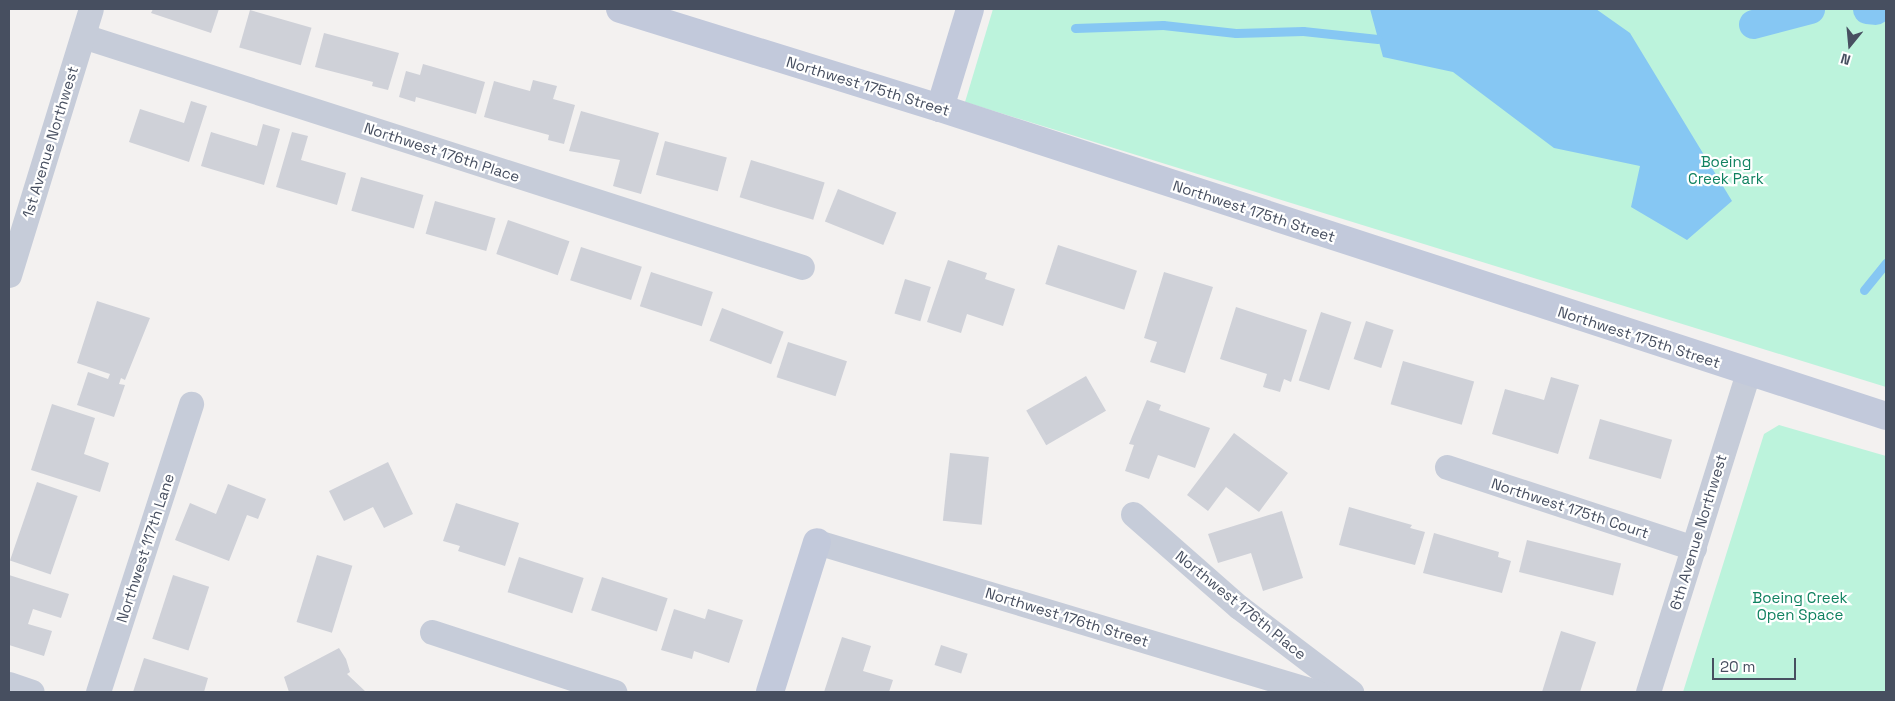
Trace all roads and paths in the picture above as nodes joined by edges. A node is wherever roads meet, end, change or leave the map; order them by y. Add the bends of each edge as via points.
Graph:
1 (91, 9) edge
2 (620, 9) edge
3 (970, 9) edge
4 (83, 36) junction
5 (940, 108) junction
6 (802, 268) dead end
7 (9, 275) edge
8 (1748, 372) junction
9 (191, 404) dead end
10 (1886, 416) edge
11 (1447, 467) dead end
12 (1133, 514) dead end
13 (817, 542) joint
14 (1694, 548) junction
15 (432, 632) dead end
16 (9, 684) edge
17 (32, 692) edge
18 (98, 692) edge
19 (614, 692) edge
20 (770, 692) edge
21 (1316, 692) edge
22 (1351, 692) edge
23 (1648, 692) edge

1 - 4 street, 1st Avenue Northwest
2 - 5 street, Northwest 175th Street
3 - 5 street
4 - 6 street, Northwest 176th Place
4 - 7 street, 1st Avenue Northwest
5 - 8 street, Northwest 175th Street
8 - 10 street, Northwest 175th Street
8 - 14 street, 6th Avenue Northwest
9 - 18 street, Northwest 117th Lane
11 - 14 street, Northwest 175th Court
12 - 22 street, Northwest 176th Place via 1239,607
13 - 20 street
13 - 21 street, Northwest 176th Street
14 - 23 street, 6th Avenue Northwest
15 - 19 street
16 - 17 street

